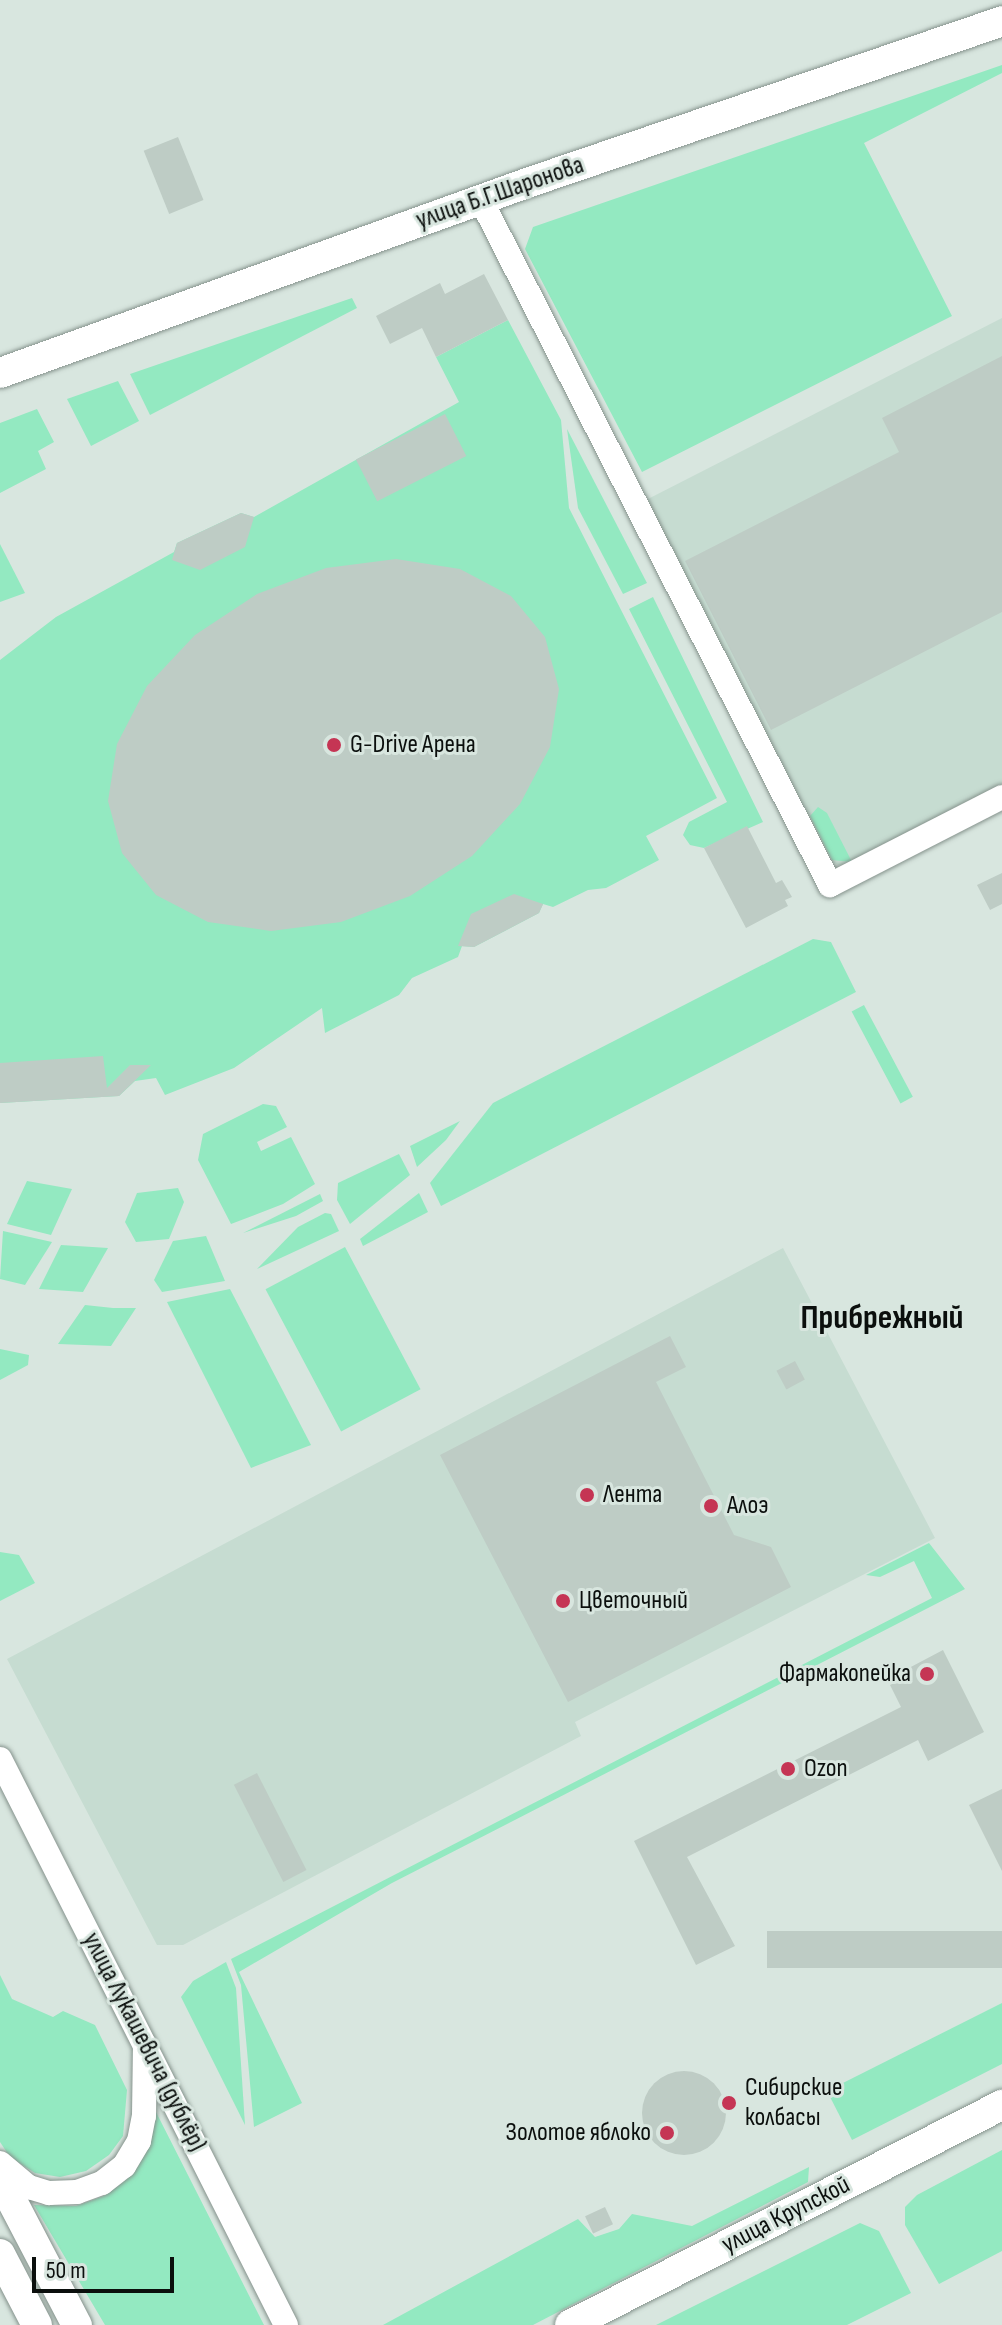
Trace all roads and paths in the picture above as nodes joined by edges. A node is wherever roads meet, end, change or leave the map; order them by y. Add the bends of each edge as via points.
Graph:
1 (1002, 21) edge
2 (481, 200) junction
3 (0, 373) edge
4 (1002, 797) edge
5 (0, 1759) edge
6 (145, 2043) junction
7 (1002, 2105) edge
8 (1002, 2127) edge
9 (0, 2163) edge
10 (0, 2178) edge
11 (0, 2254) edge
12 (274, 2300) junction
13 (37, 2325) edge
14 (77, 2325) edge
15 (286, 2325) edge
16 (295, 2325) edge
17 (570, 2325) edge
18 (611, 2325) edge

1 - 2 main road, улица Б.Г.Шаронова
2 - 3 main road, улица Б.Г.Шаронова
2 - 4 street via 830,885
5 - 6 street, улица Лукашевича (дублёр)
6 - 9 street via 144,2116 139,2141 124,2166 89,2188 49,2193 29,2187
6 - 12 street, улица Лукашевича (дублёр)
7 - 17 main road, улица Крупской
8 - 18 main road, улица Крупской
10 - 14 main road
11 - 13 main road
12 - 15 street, улица Лукашевича (дублёр)
12 - 16 street

